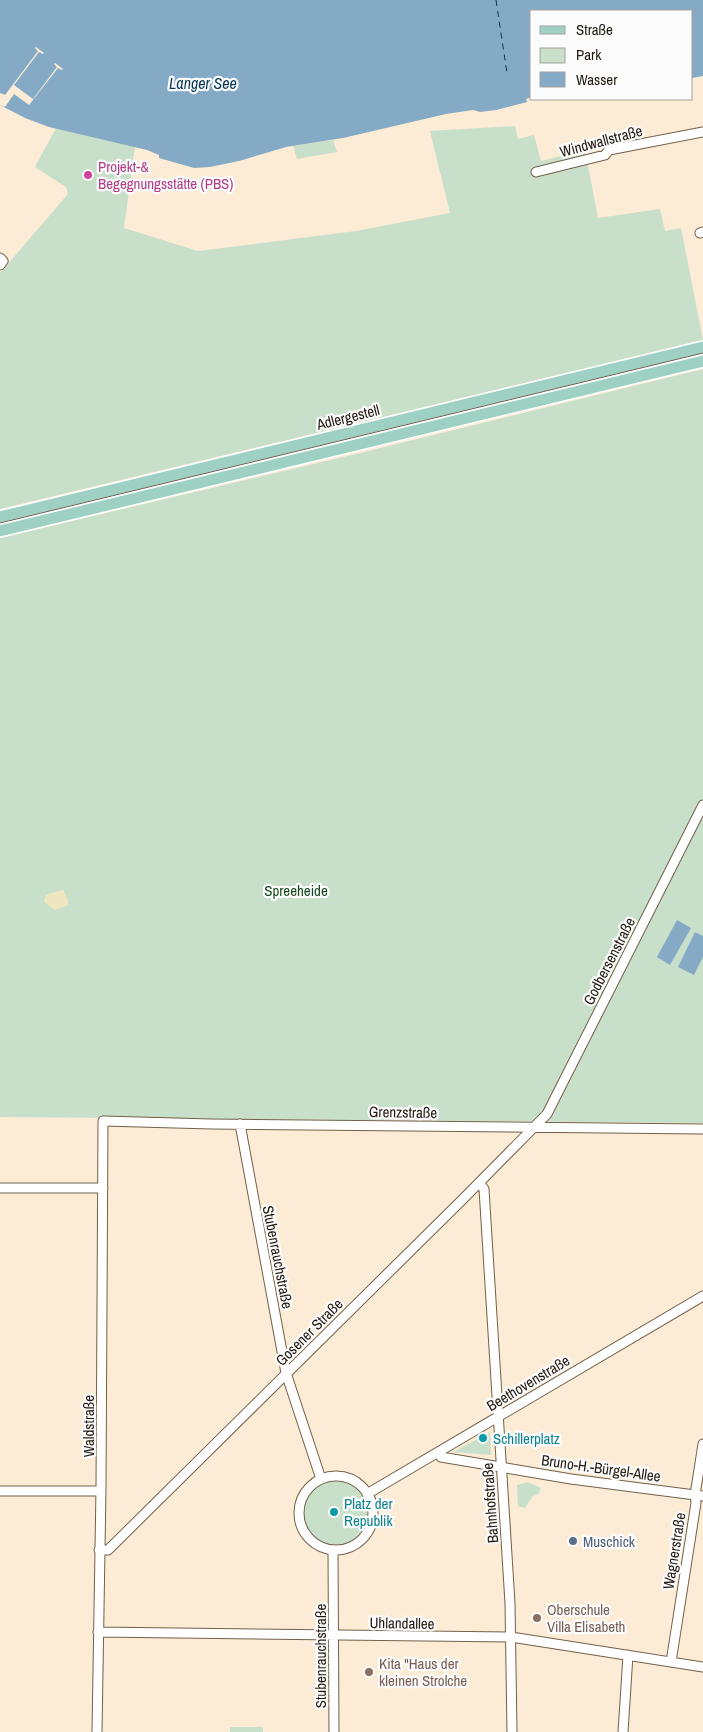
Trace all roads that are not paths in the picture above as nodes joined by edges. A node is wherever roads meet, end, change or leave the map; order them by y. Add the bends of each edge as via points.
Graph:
1 (703, 132) edge
2 (536, 172) dead end
3 (703, 347) edge
4 (703, 361) edge
5 (0, 517) edge
6 (0, 531) edge
7 (703, 805) edge
8 (103, 1121) joint
9 (240, 1124) junction
10 (536, 1127) junction
11 (703, 1129) edge
12 (479, 1183) junction
13 (0, 1188) edge
14 (103, 1188) junction
15 (703, 1296) edge
16 (286, 1373) junction
17 (498, 1416) junction
18 (703, 1444) edge
19 (439, 1452) junction
20 (501, 1466) junction
21 (321, 1479) junction
22 (0, 1491) edge
23 (101, 1491) junction
24 (367, 1494) junction
25 (699, 1496) edge
26 (99, 1550) junction
27 (333, 1550) junction
28 (98, 1632) junction
29 (334, 1636) junction
30 (512, 1638) junction
31 (628, 1655) junction
32 (671, 1662) junction
33 (703, 1667) edge
34 (97, 1732) edge
35 (334, 1732) edge
36 (512, 1732) edge
37 (624, 1732) edge

1 - 2 street, Windwallstraße via 609,150 605,155
3 - 5 main road, Adlergestell
4 - 6 main road, Adlergestell
7 - 10 street, Godbersenstraße via 552,1105
8 - 9 street, Grenzstraße
8 - 14 street, Waldstraße
9 - 10 street, Grenzstraße
9 - 16 street, Stubenrauchstraße
10 - 11 street, Grenzstraße
10 - 12 street, Gosener Straße
12 - 16 street, Gosener Straße
12 - 17 street, Bahnhofstraße via 484,1189
13 - 14 street
14 - 23 street, Waldstraße
15 - 17 street, Beethovenstraße
16 - 21 street, Stubenrauchstraße
16 - 26 street, Gosener Straße via 108,1550
17 - 19 street, Beethovenstraße
17 - 20 street, Bahnhofstraße
18 - 25 street, Wagnerstraße
19 - 20 street, Bruno-H.-Bürgel-Allee via 441,1457
19 - 24 street, Beethovenstraße
20 - 25 street, Bruno-H.-Bürgel-Allee
20 - 30 street, Bahnhofstraße
21 - 24 street via 337,1476 349,1479
21 - 27 street via 312,1484 302,1497 300,1522 311,1541
22 - 23 street
23 - 26 street, Waldstraße
24 - 27 street via 373,1511 367,1534 350,1547
25 - 32 street, Wagnerstraße
26 - 28 street, Waldstraße
27 - 29 street, Stubenrauchstraße
28 - 29 street, Uhlandallee
28 - 34 street, Waldstraße
29 - 30 street, Uhlandallee
29 - 35 street, Stubenrauchstraße
30 - 31 street, Uhlandallee
30 - 36 street, Bahnhofstraße
31 - 32 street, Uhlandallee
31 - 37 street
32 - 33 street, Uhlandallee

